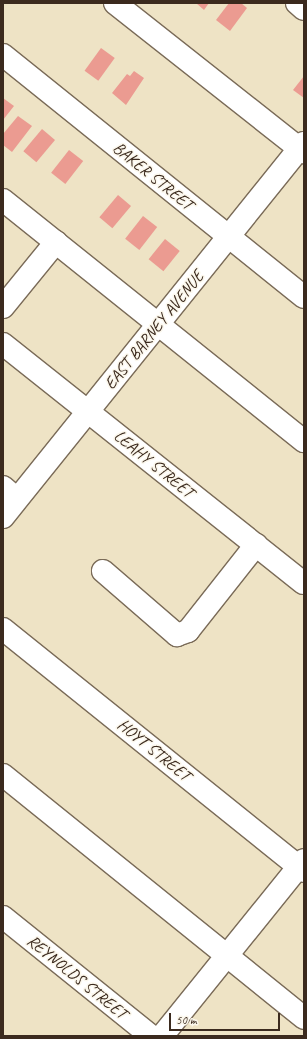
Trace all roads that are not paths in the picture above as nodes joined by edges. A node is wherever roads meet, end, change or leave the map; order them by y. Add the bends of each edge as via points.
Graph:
1 (115, 3) edge
2 (297, 3) edge
3 (304, 9) edge
4 (3, 55) edge
5 (303, 148) edge
6 (3, 200) edge
7 (229, 238) junction
8 (56, 242) junction
9 (304, 297) edge
10 (3, 307) edge
11 (158, 323) junction
12 (3, 344) edge
13 (88, 411) junction
14 (304, 441) edge
15 (10, 493) edge
16 (3, 517) edge
17 (256, 545) junction
18 (102, 571) dead end
19 (304, 583) edge
20 (3, 629) edge
21 (3, 775) edge
22 (302, 866) edge
23 (3, 917) edge
24 (227, 956) junction
25 (304, 1018) edge
26 (151, 1036) edge
27 (162, 1036) edge

1 - 5 street
2 - 3 street
4 - 7 street, BAKER STREET
5 - 7 street, EAST BARNEY AVENUE
6 - 8 street
7 - 9 street, BAKER STREET
7 - 11 street, EAST BARNEY AVENUE
8 - 10 street
8 - 11 street
11 - 13 street, EAST BARNEY AVENUE
11 - 14 street
12 - 13 street, LEAHY STREET
13 - 15 street, EAST BARNEY AVENUE
13 - 17 street, LEAHY STREET
15 - 16 street, EAST BARNEY AVENUE
17 - 18 street via 188,631 177,635
17 - 19 street, LEAHY STREET
20 - 22 street, HOYT STREET
21 - 24 street
22 - 24 street
23 - 26 street, REYNOLDS STREET
24 - 25 street
24 - 27 street

